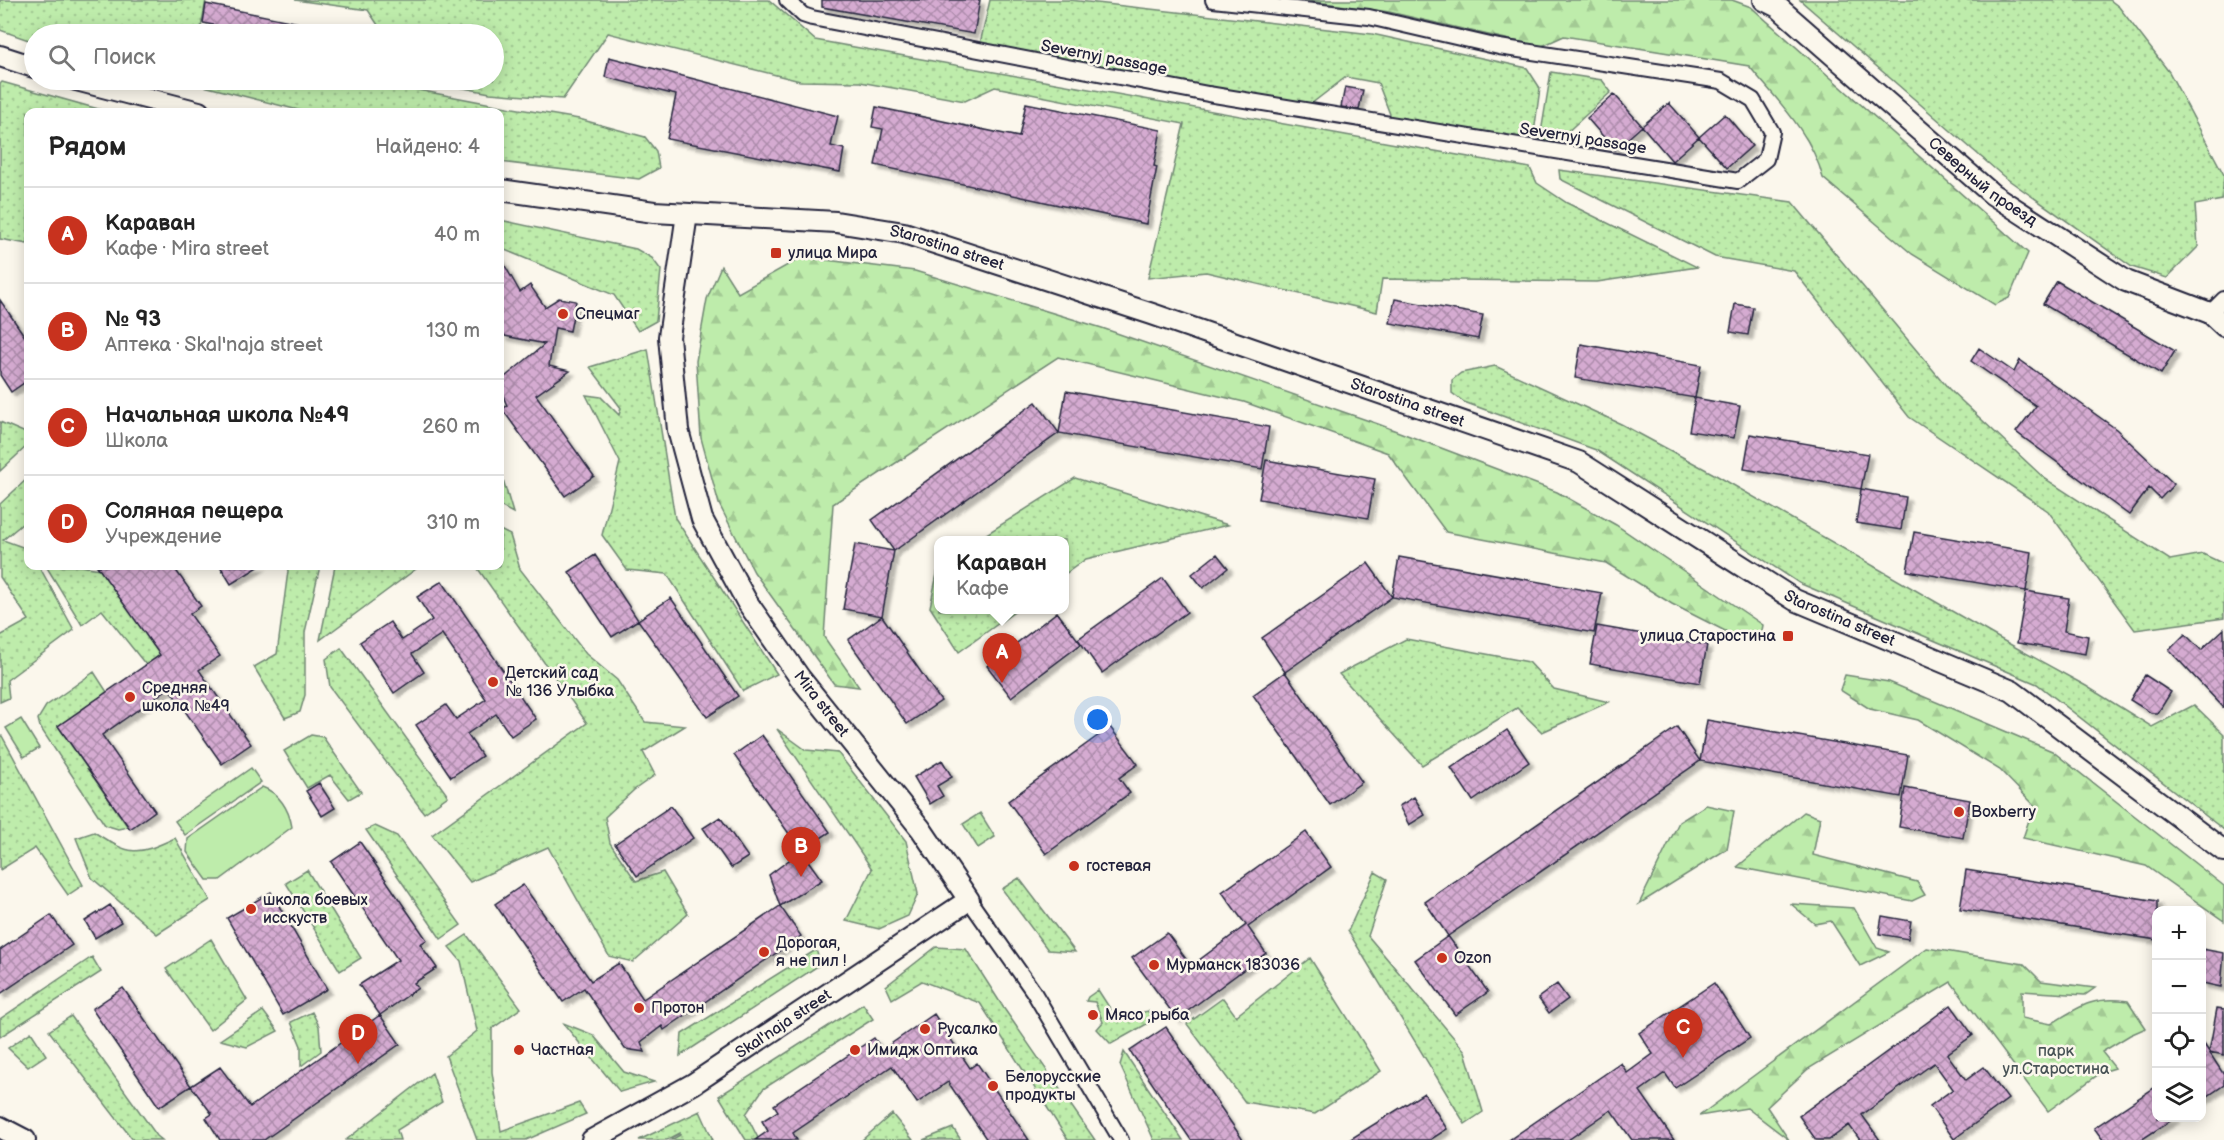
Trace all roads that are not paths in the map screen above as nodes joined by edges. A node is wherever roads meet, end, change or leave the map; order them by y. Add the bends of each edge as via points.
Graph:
1 (787, 0) edge
2 (1213, 0) edge
3 (1764, 0) edge
4 (0, 56) edge
5 (24, 64) edge
6 (115, 90) edge
7 (184, 108) edge
8 (504, 191) edge
9 (687, 214) junction
10 (2219, 313) edge
11 (2224, 851) edge
12 (969, 900) junction
13 (0, 1126) edge
14 (25, 1140) edge
15 (592, 1140) edge
16 (1121, 1140) edge

1 - 2 street, Severnyj passage via 812,18 1145,83 1738,181 1766,159 1772,132 1753,100 1721,81 1499,47 1369,17
3 - 10 main road, Северный проезд via 1778,7 1992,194 2126,281
4 - 5 main road
6 - 7 main road
8 - 9 main road, Starostina street
9 - 11 main road, Starostina street via 836,222 904,233 1579,462 1795,600 2012,691
9 - 12 main road, Mira street via 669,337 678,430 702,519 747,602 800,678 921,829
12 - 15 main road, Skal'naja street via 693,1084
12 - 16 street, Mira street via 1033,991
13 - 14 main road

